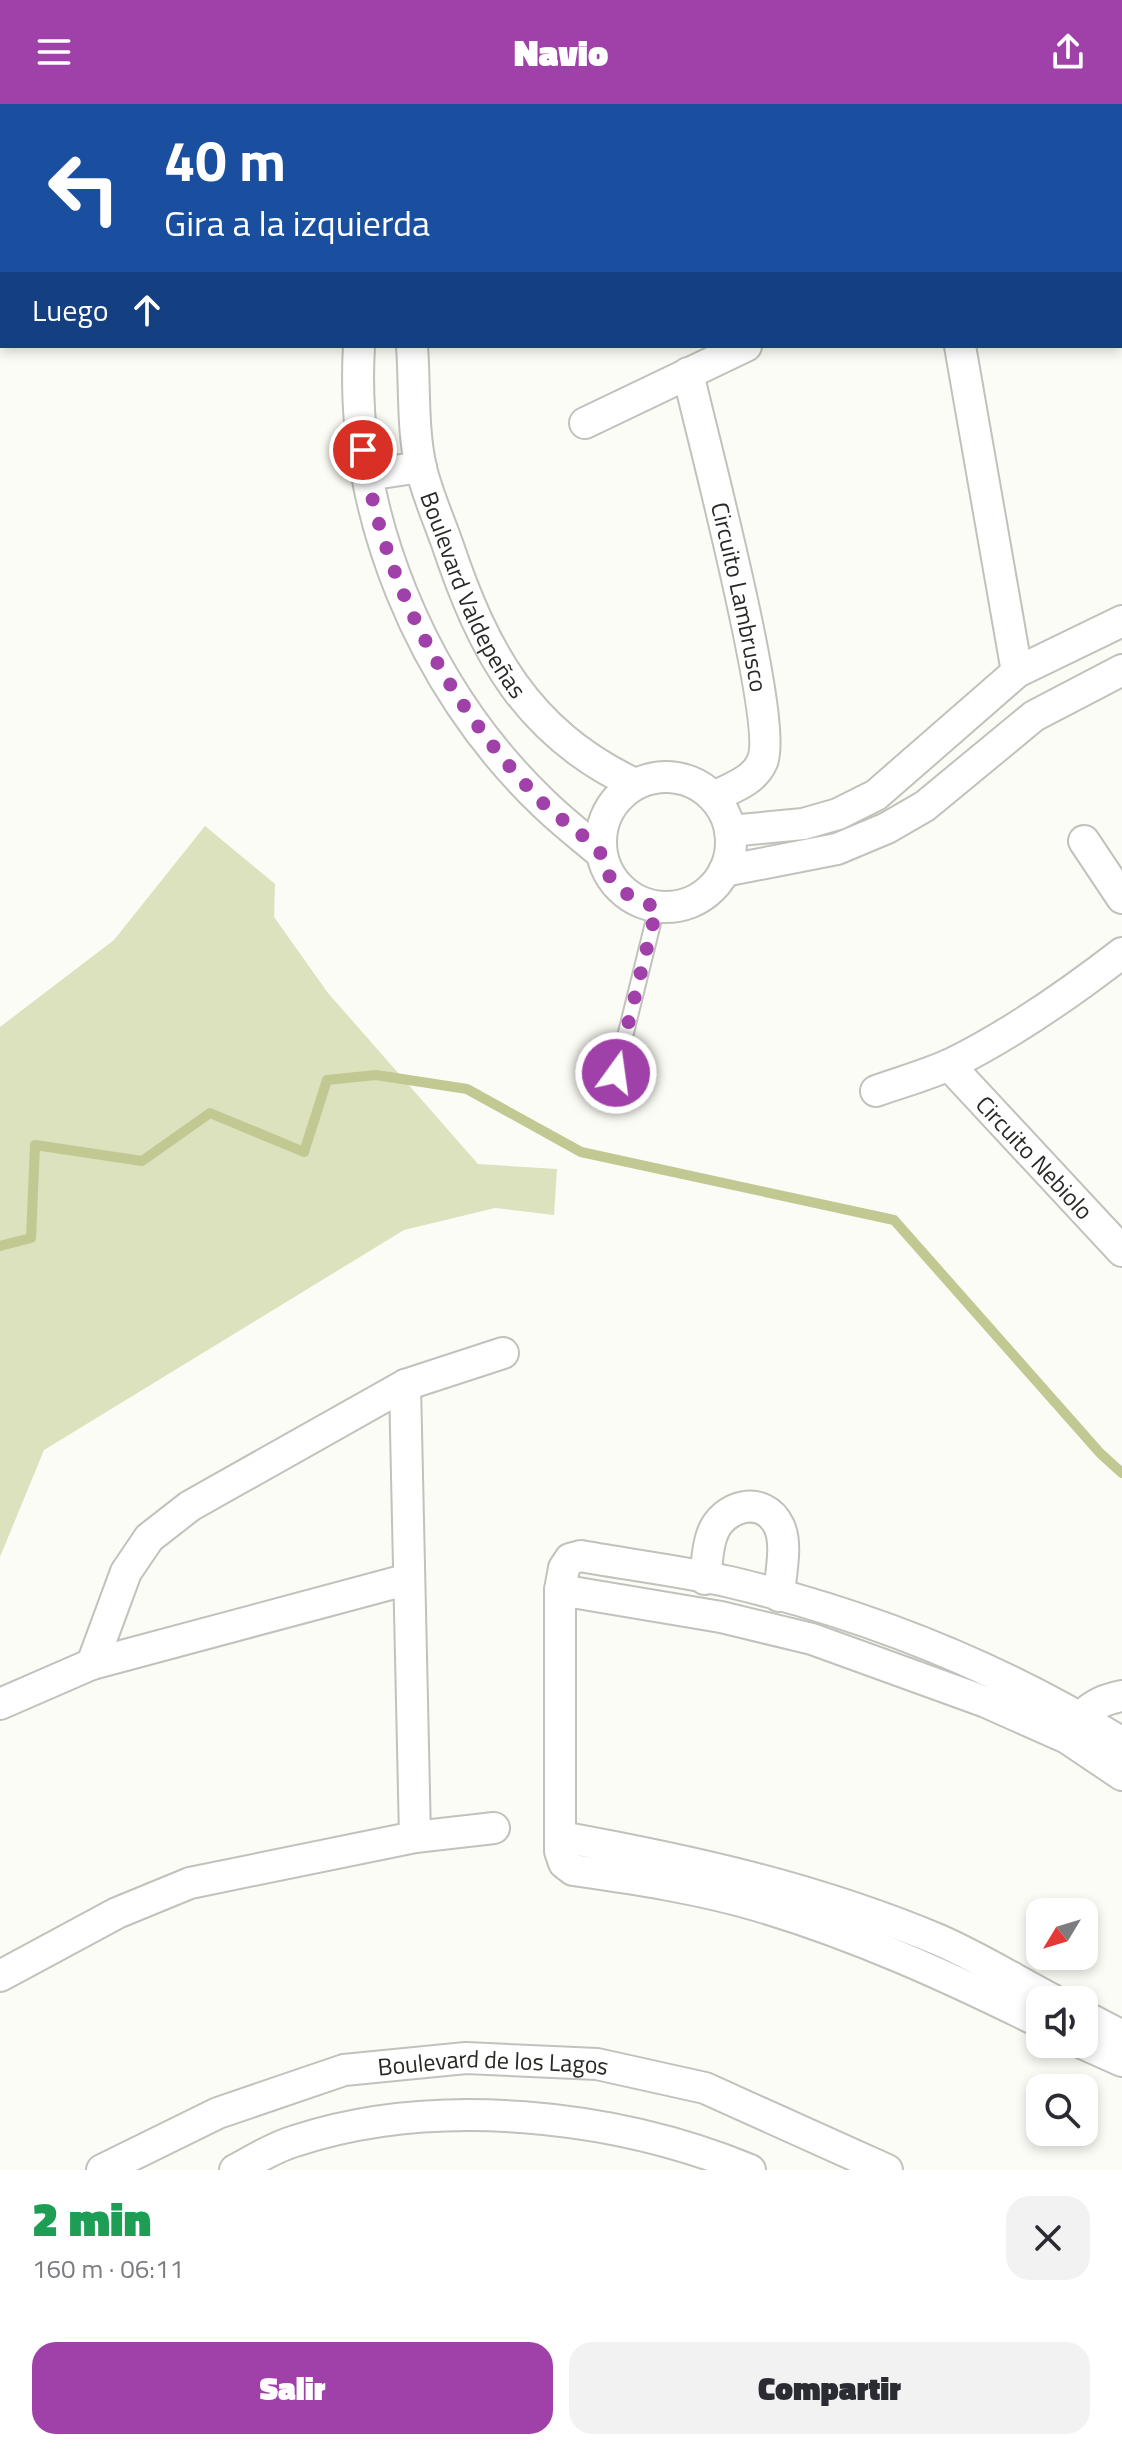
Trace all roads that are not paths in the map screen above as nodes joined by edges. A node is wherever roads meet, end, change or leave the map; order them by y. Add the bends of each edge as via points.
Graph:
1 (359, 348) edge
2 (412, 348) edge
3 (742, 348) edge
4 (960, 348) edge
5 (688, 373) junction
6 (585, 423) dead end
7 (421, 467) junction
8 (367, 475) junction
9 (1122, 621) edge
10 (1122, 670) edge
11 (1017, 672) junction
12 (635, 784) junction
13 (714, 797) junction
14 (730, 831) junction
15 (1084, 841) dead end
16 (601, 853) junction
17 (724, 871) junction
18 (1122, 898) edge
19 (657, 907) junction
20 (1122, 953) edge
21 (949, 1065) junction
22 (616, 1073) dead end
23 (876, 1091) dead end
24 (1122, 1251) edge
25 (503, 1353) dead end
26 (405, 1385) junction
27 (409, 1579) junction
28 (716, 1580) junction
29 (560, 1590) junction
30 (779, 1596) junction
31 (721, 1617) junction
32 (911, 1639) junction
33 (92, 1664) junction
34 (902, 1671) junction
35 (1122, 1696) edge
36 (0, 1704) edge
37 (1073, 1727) junction
38 (1122, 1743) edge
39 (1122, 1775) edge
40 (494, 1828) dead end
41 (415, 1837) junction
42 (561, 1837) junction
43 (0, 1976) edge
44 (1026, 1986) edge
45 (1026, 2015) edge
46 (1098, 2023) edge
47 (1122, 2036) edge
48 (1098, 2050) edge
49 (1122, 2061) edge
50 (102, 2170) edge
51 (235, 2170) edge
52 (750, 2170) edge
53 (887, 2170) edge

1 - 8 street via 356,399
2 - 7 street, Boulevard Valdepeñas
3 - 5 street
4 - 11 street
5 - 6 street
5 - 13 street, Circuito Lambrusco via 768,742 762,764 747,781
7 - 8 street
7 - 12 street, Boulevard Valdepeñas via 462,588 494,658 521,699 572,749
8 - 16 street via 384,546 410,613 445,676 488,740 540,801
9 - 11 street
10 - 17 street via 1034,716 925,806 887,828 837,849
11 - 14 street via 876,795 803,824
12 - 13 street via 676,777
12 - 16 street via 606,813
13 - 14 street
14 - 17 street
15 - 18 street
16 - 19 street via 606,869 626,894
17 - 19 street via 696,900
19 - 22 lane
20 - 21 street via 1073,991
21 - 23 street
21 - 24 street, Circuito Nebiolo
25 - 26 street
26 - 27 street
26 - 33 street via 190,1506 149,1538 126,1572
27 - 33 street
27 - 41 street
28 - 29 street via 581,1556 564,1568
28 - 30 street
28 - 30 street via 711,1536 719,1520 748,1505 761,1507 773,1517 783,1540
28 - 31 street
29 - 31 street
29 - 42 street
30 - 32 street
31 - 34 street via 812,1639
32 - 34 street
32 - 37 street via 994,1673
33 - 36 street
34 - 37 street
35 - 37 street via 1104,1699
37 - 38 street
37 - 39 street
40 - 41 street
41 - 43 street via 190,1883 117,1913
42 - 44 street via 701,1862 823,1897 941,1941
42 - 45 street via 564,1863 573,1870 667,1884 759,1906 929,1967
46 - 47 street
48 - 49 street
50 - 53 street, Boulevard de los Lagos via 218,2113 344,2070 466,2058 597,2064 705,2088
51 - 52 street, Boulevard de los Lagos via 293,2141 379,2121 467,2114 596,2125

